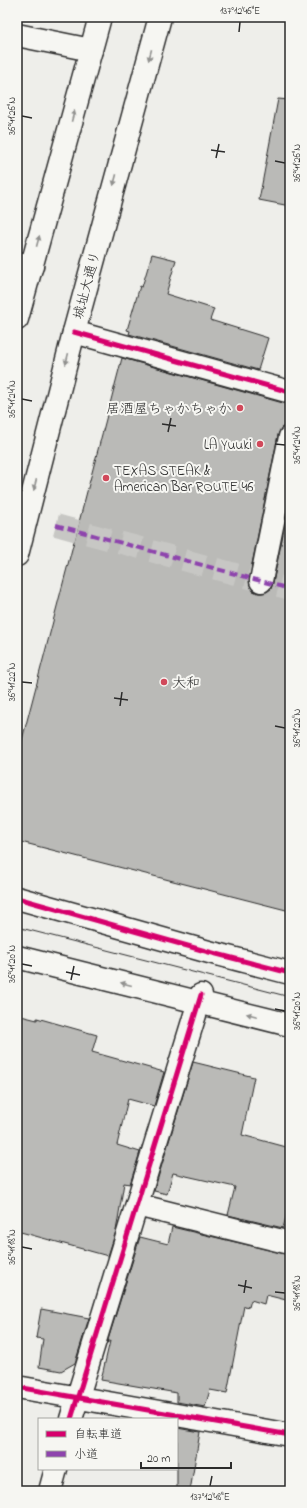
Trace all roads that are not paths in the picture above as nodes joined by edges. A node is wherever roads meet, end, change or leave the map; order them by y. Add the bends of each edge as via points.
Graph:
1 (100, 17) edge
2 (160, 17) edge
3 (17, 35) edge
4 (90, 50) junction
5 (24, 264) edge
6 (17, 319) edge
7 (74, 332) junction
8 (290, 392) edge
9 (290, 437) edge
10 (17, 555) edge
11 (261, 581) dead end
12 (17, 898) edge
13 (17, 957) edge
14 (290, 973) edge
15 (200, 998) junction
16 (290, 1025) edge
17 (137, 1205) junction
18 (290, 1242) edge
19 (17, 1387) edge
20 (78, 1398) junction
21 (72, 1418) edge
22 (290, 1436) edge
23 (56, 1470) edge
24 (50, 1491) edge

1 - 4 main road
2 -> 7 main road, 城址大通り
3 - 4 main road
5 -> 4 main road
5 - 6 main road
7 - 8 main road
7 -> 10 main road, 城址大通り
9 - 11 main road
12 - 14 main road
15 -> 13 main road
16 -> 15 main road
15 - 17 main road
17 - 18 main road
17 - 20 main road
19 - 20 main road
20 - 21 main road
20 - 22 main road
23 - 24 main road

